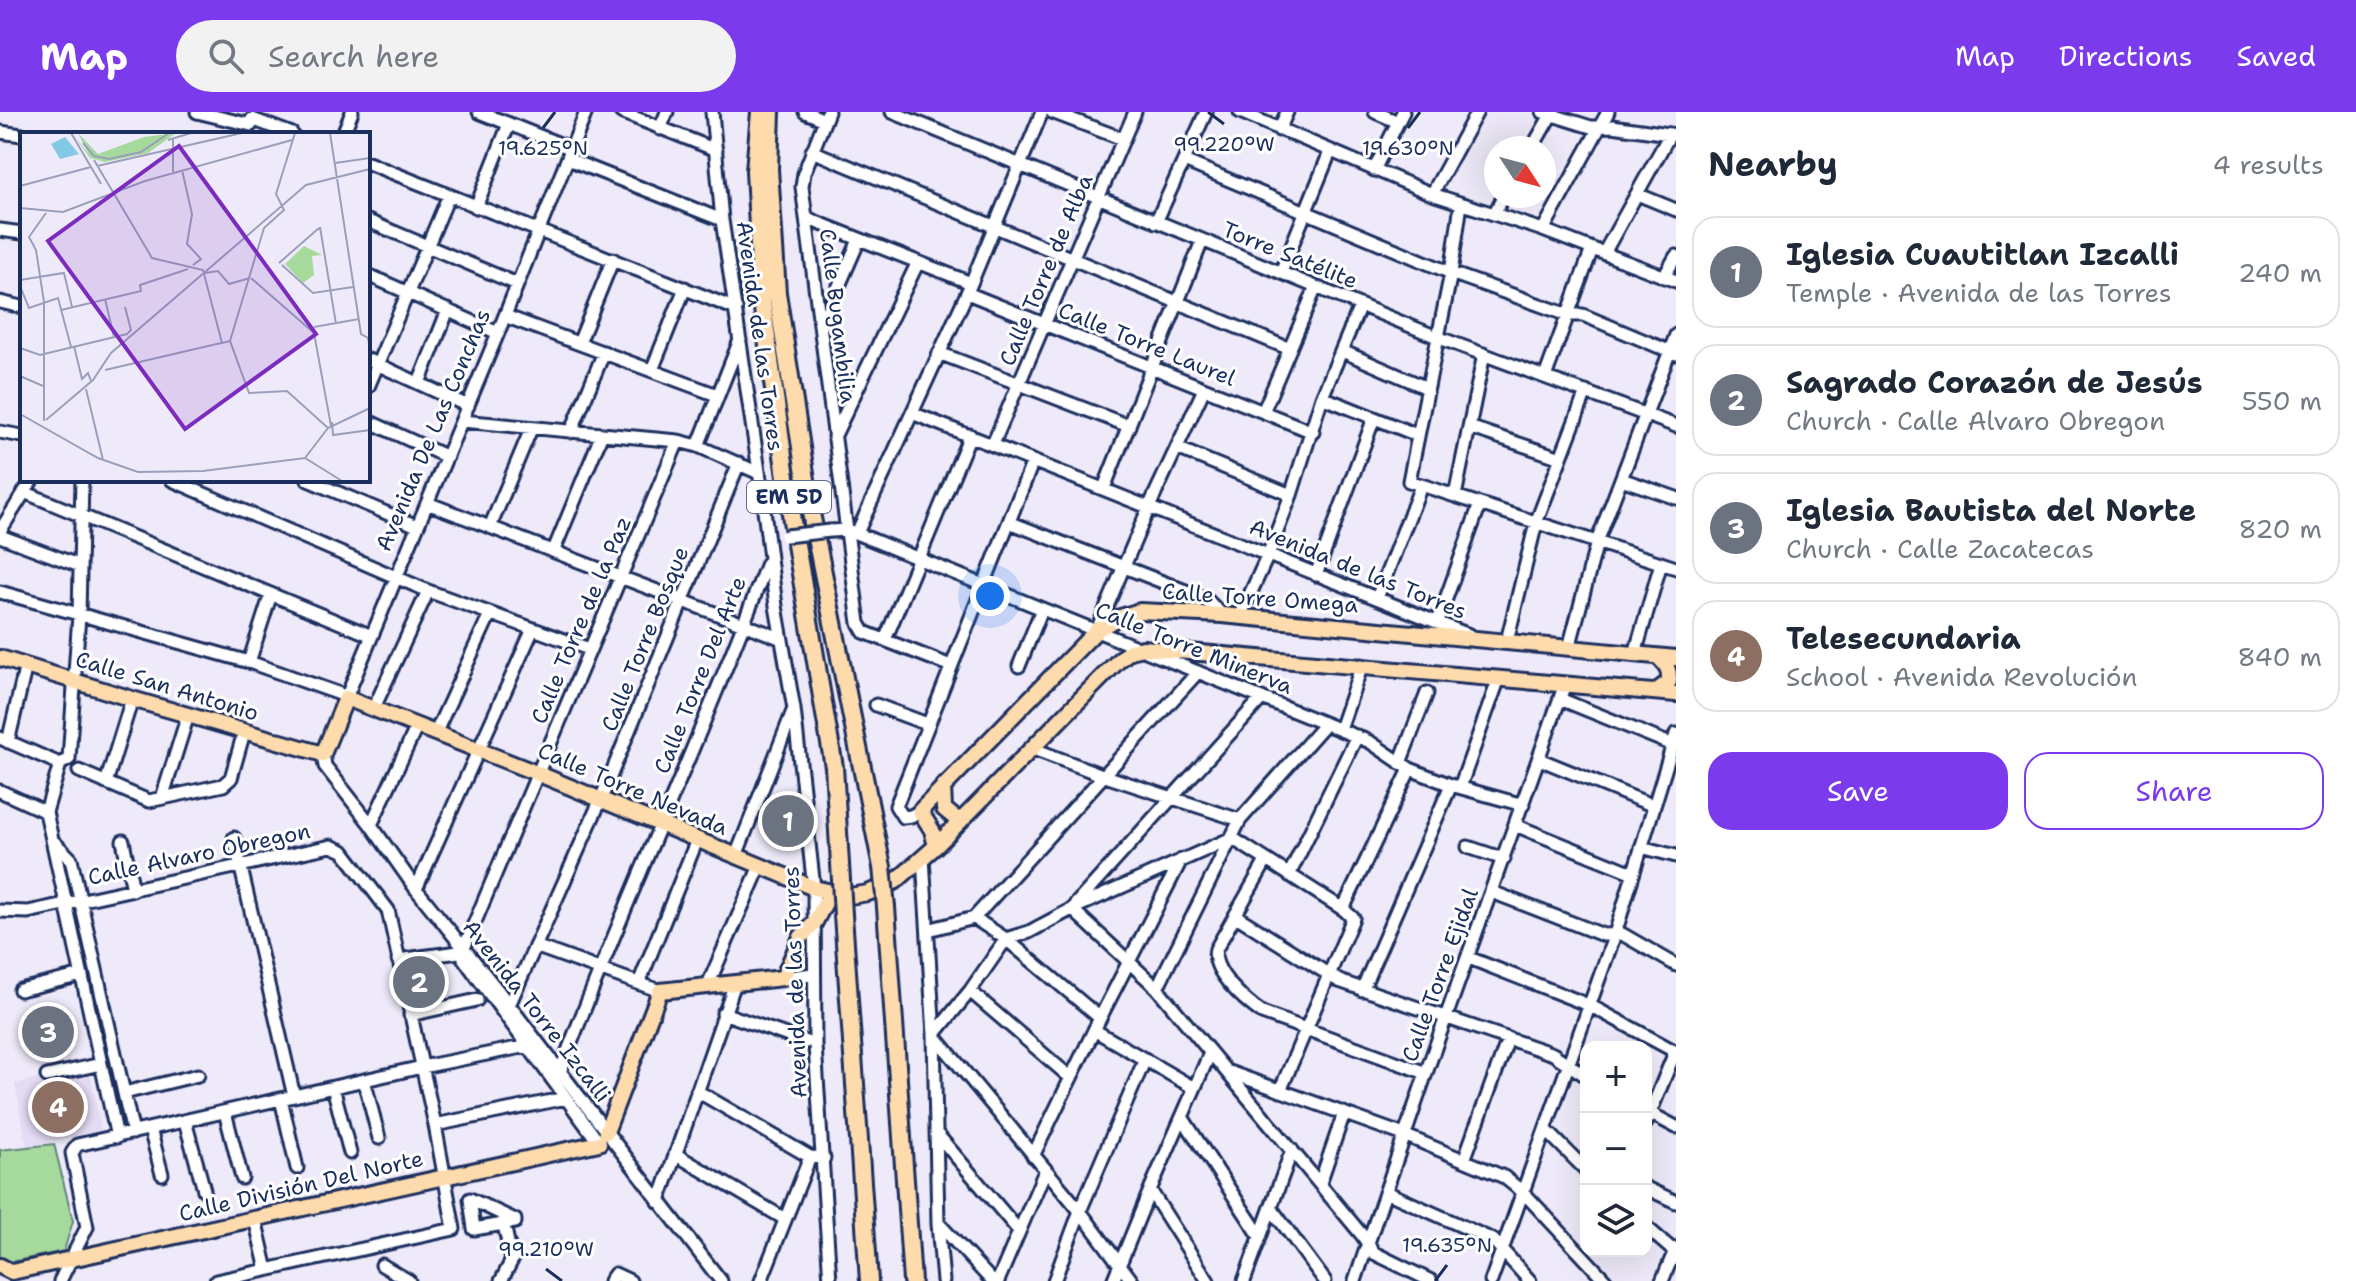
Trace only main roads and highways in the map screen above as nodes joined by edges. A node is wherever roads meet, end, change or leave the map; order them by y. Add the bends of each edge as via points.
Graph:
1 (760, 112) edge
2 (771, 112) edge
3 (1658, 657) junction
4 (0, 658) edge
5 (1676, 658) edge
6 (1655, 692) junction
7 (1676, 694) edge
8 (346, 698) joint
9 (323, 759) joint
10 (943, 786) junction
11 (962, 819) junction
12 (936, 846) junction
13 (830, 893) junction
14 (6, 1269) edge
15 (869, 1281) edge
16 (912, 1281) edge

1 - 15 highway, EM 5D, bridge via 755,171 762,302 834,767
2 - 16 highway, EM 5D, bridge via 777,293 812,518 882,867
3 - 5 main road, Calle Torre Omega
3 - 6 main road via 1670,672 1669,682
3 - 10 main road, Calle Torre Omega via 1140,611 1097,630
4 - 9 main road, Calle San Antonio
6 - 7 main road
6 - 11 main road via 1562,691 1499,678 1143,648 1119,660
8 - 9 main road, Avenida De Las Conchas
8 - 13 main road, Calle Torre Nevada
10 - 11 main road via 944,809
10 - 12 main road, Calle Torre Omega via 920,811
11 - 12 main road
12 - 13 main road, Calle Torre Nevada via 896,881 868,893
13 - 14 main road, Calle División Del Norte via 801,937 783,978 660,991 602,1138 72,1260

